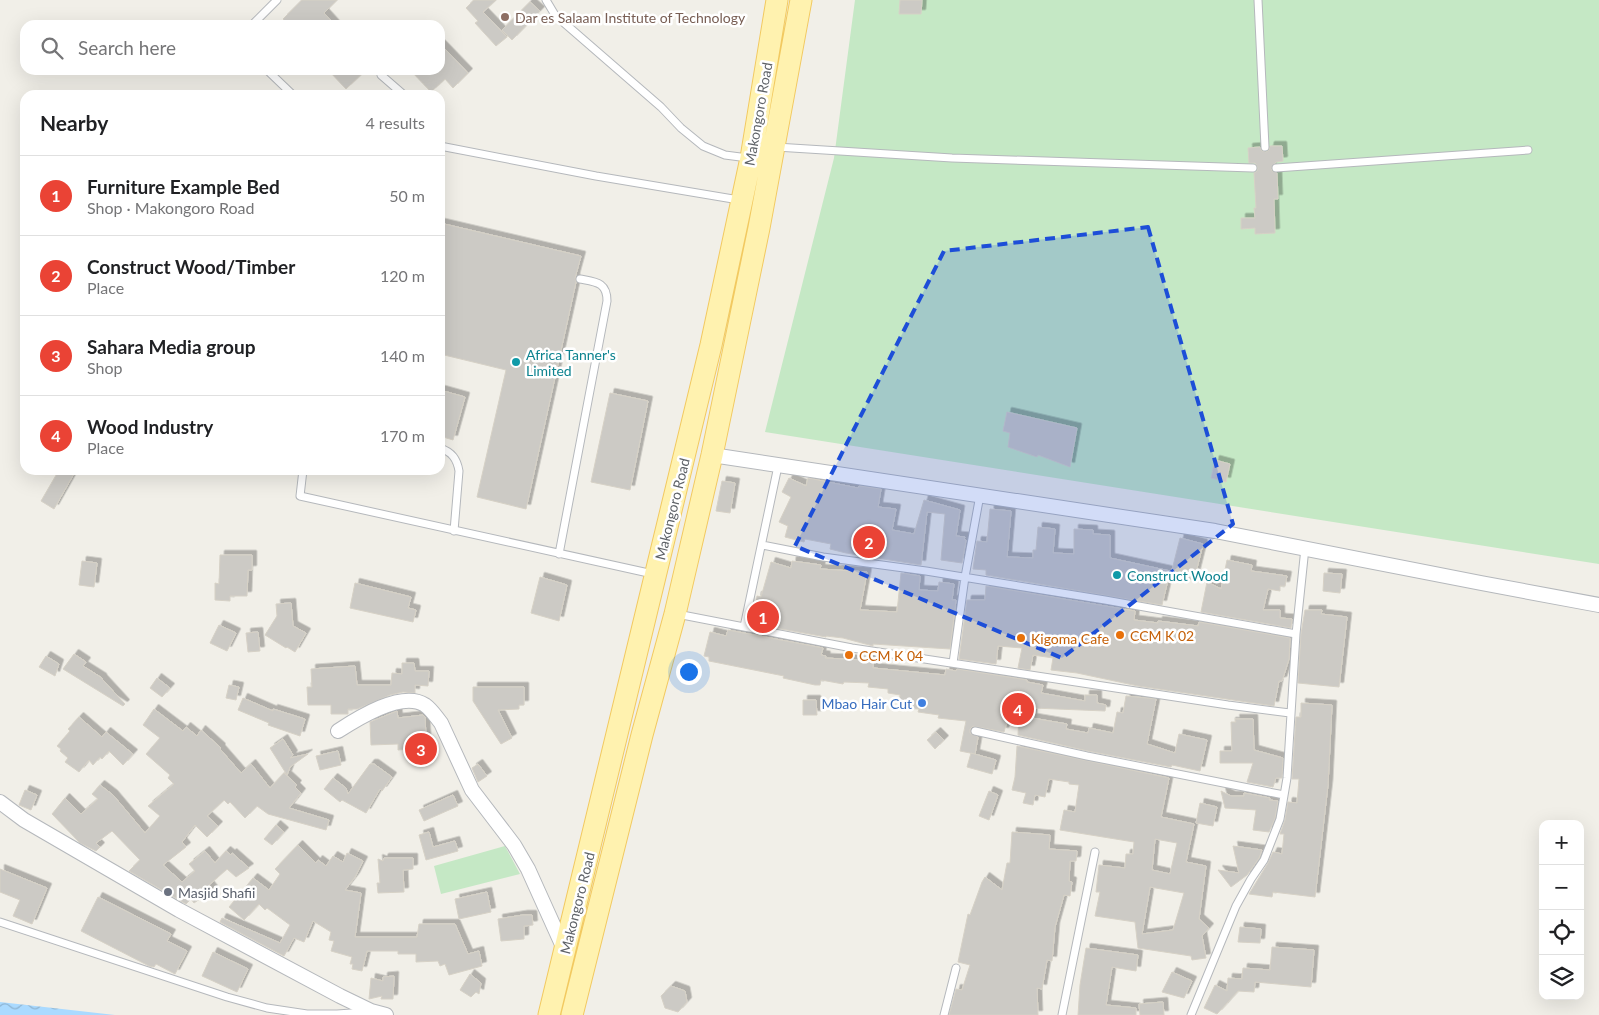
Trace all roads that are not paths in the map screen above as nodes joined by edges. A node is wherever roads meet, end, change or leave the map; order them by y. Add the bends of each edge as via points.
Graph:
1 (277, 0) edge
2 (546, 0) edge
3 (777, 0) edge
4 (800, 0) edge
5 (1258, 0) edge
6 (257, 20) edge
7 (272, 75) edge
8 (381, 75) dead end
9 (288, 90) edge
10 (398, 90) edge
11 (445, 147) edge
12 (774, 147) junction
13 (1265, 147) dead end
14 (1528, 150) dead end
15 (751, 158) junction
16 (1253, 168) dead end
17 (1276, 168) dead end
18 (742, 200) junction
19 (580, 278) dead end
20 (445, 449) edge
21 (712, 455) junction
22 (778, 466) junction
23 (302, 475) edge
24 (980, 495) junction
25 (454, 531) junction
26 (762, 545) junction
27 (1305, 548) junction
28 (559, 554) junction
29 (656, 574) junction
30 (965, 577) junction
31 (1599, 605) edge
32 (674, 614) junction
33 (744, 627) junction
34 (1296, 634) junction
35 (953, 663) junction
36 (1290, 713) junction
37 (338, 731) dead end
38 (975, 731) dead end
39 (1284, 795) junction
40 (0, 802) edge
41 (1095, 852) dead end
42 (0, 922) edge
43 (565, 952) junction
44 (956, 968) dead end
45 (372, 1011) junction
46 (386, 1015) edge
47 (549, 1015) edge
48 (572, 1015) edge
49 (944, 1015) edge
50 (1062, 1015) edge
51 (1191, 1015) edge

1 - 6 lane
2 - 15 lane via 554,15 703,146 725,155
3 - 15 main road, Makongoro Road
4 - 12 main road, Makongoro Road
5 - 13 lane
7 - 9 lane
8 - 10 lane
11 - 18 lane
12 - 16 lane via 943,158
12 - 21 main road, Makongoro Road
14 - 17 lane
15 - 18 main road, Makongoro Road
18 - 29 main road, Makongoro Road
19 - 28 lane via 603,286 607,301
20 - 25 lane via 454,456 460,471
21 - 22 street
21 - 32 main road, Makongoro Road
22 - 24 street
22 - 26 lane
23 - 25 lane via 300,496
24 - 27 street
24 - 30 lane
25 - 28 lane
26 - 30 lane
26 - 33 lane
27 - 31 street
27 - 34 lane
28 - 29 lane
29 - 43 main road, Makongoro Road
30 - 34 lane
30 - 35 lane
32 - 33 lane
32 - 48 main road, Makongoro Road
33 - 35 lane
34 - 36 lane
35 - 36 lane
36 - 39 lane
37 - 43 street via 391,704 424,704 441,723 472,790 528,869
38 - 39 lane
39 - 51 lane via 1280,819 1264,860 1236,906
40 - 45 street via 24,820 178,910
41 - 50 lane
42 - 45 lane via 267,1008 307,1014
43 - 47 main road, Makongoro Road
44 - 49 lane
45 - 46 street

